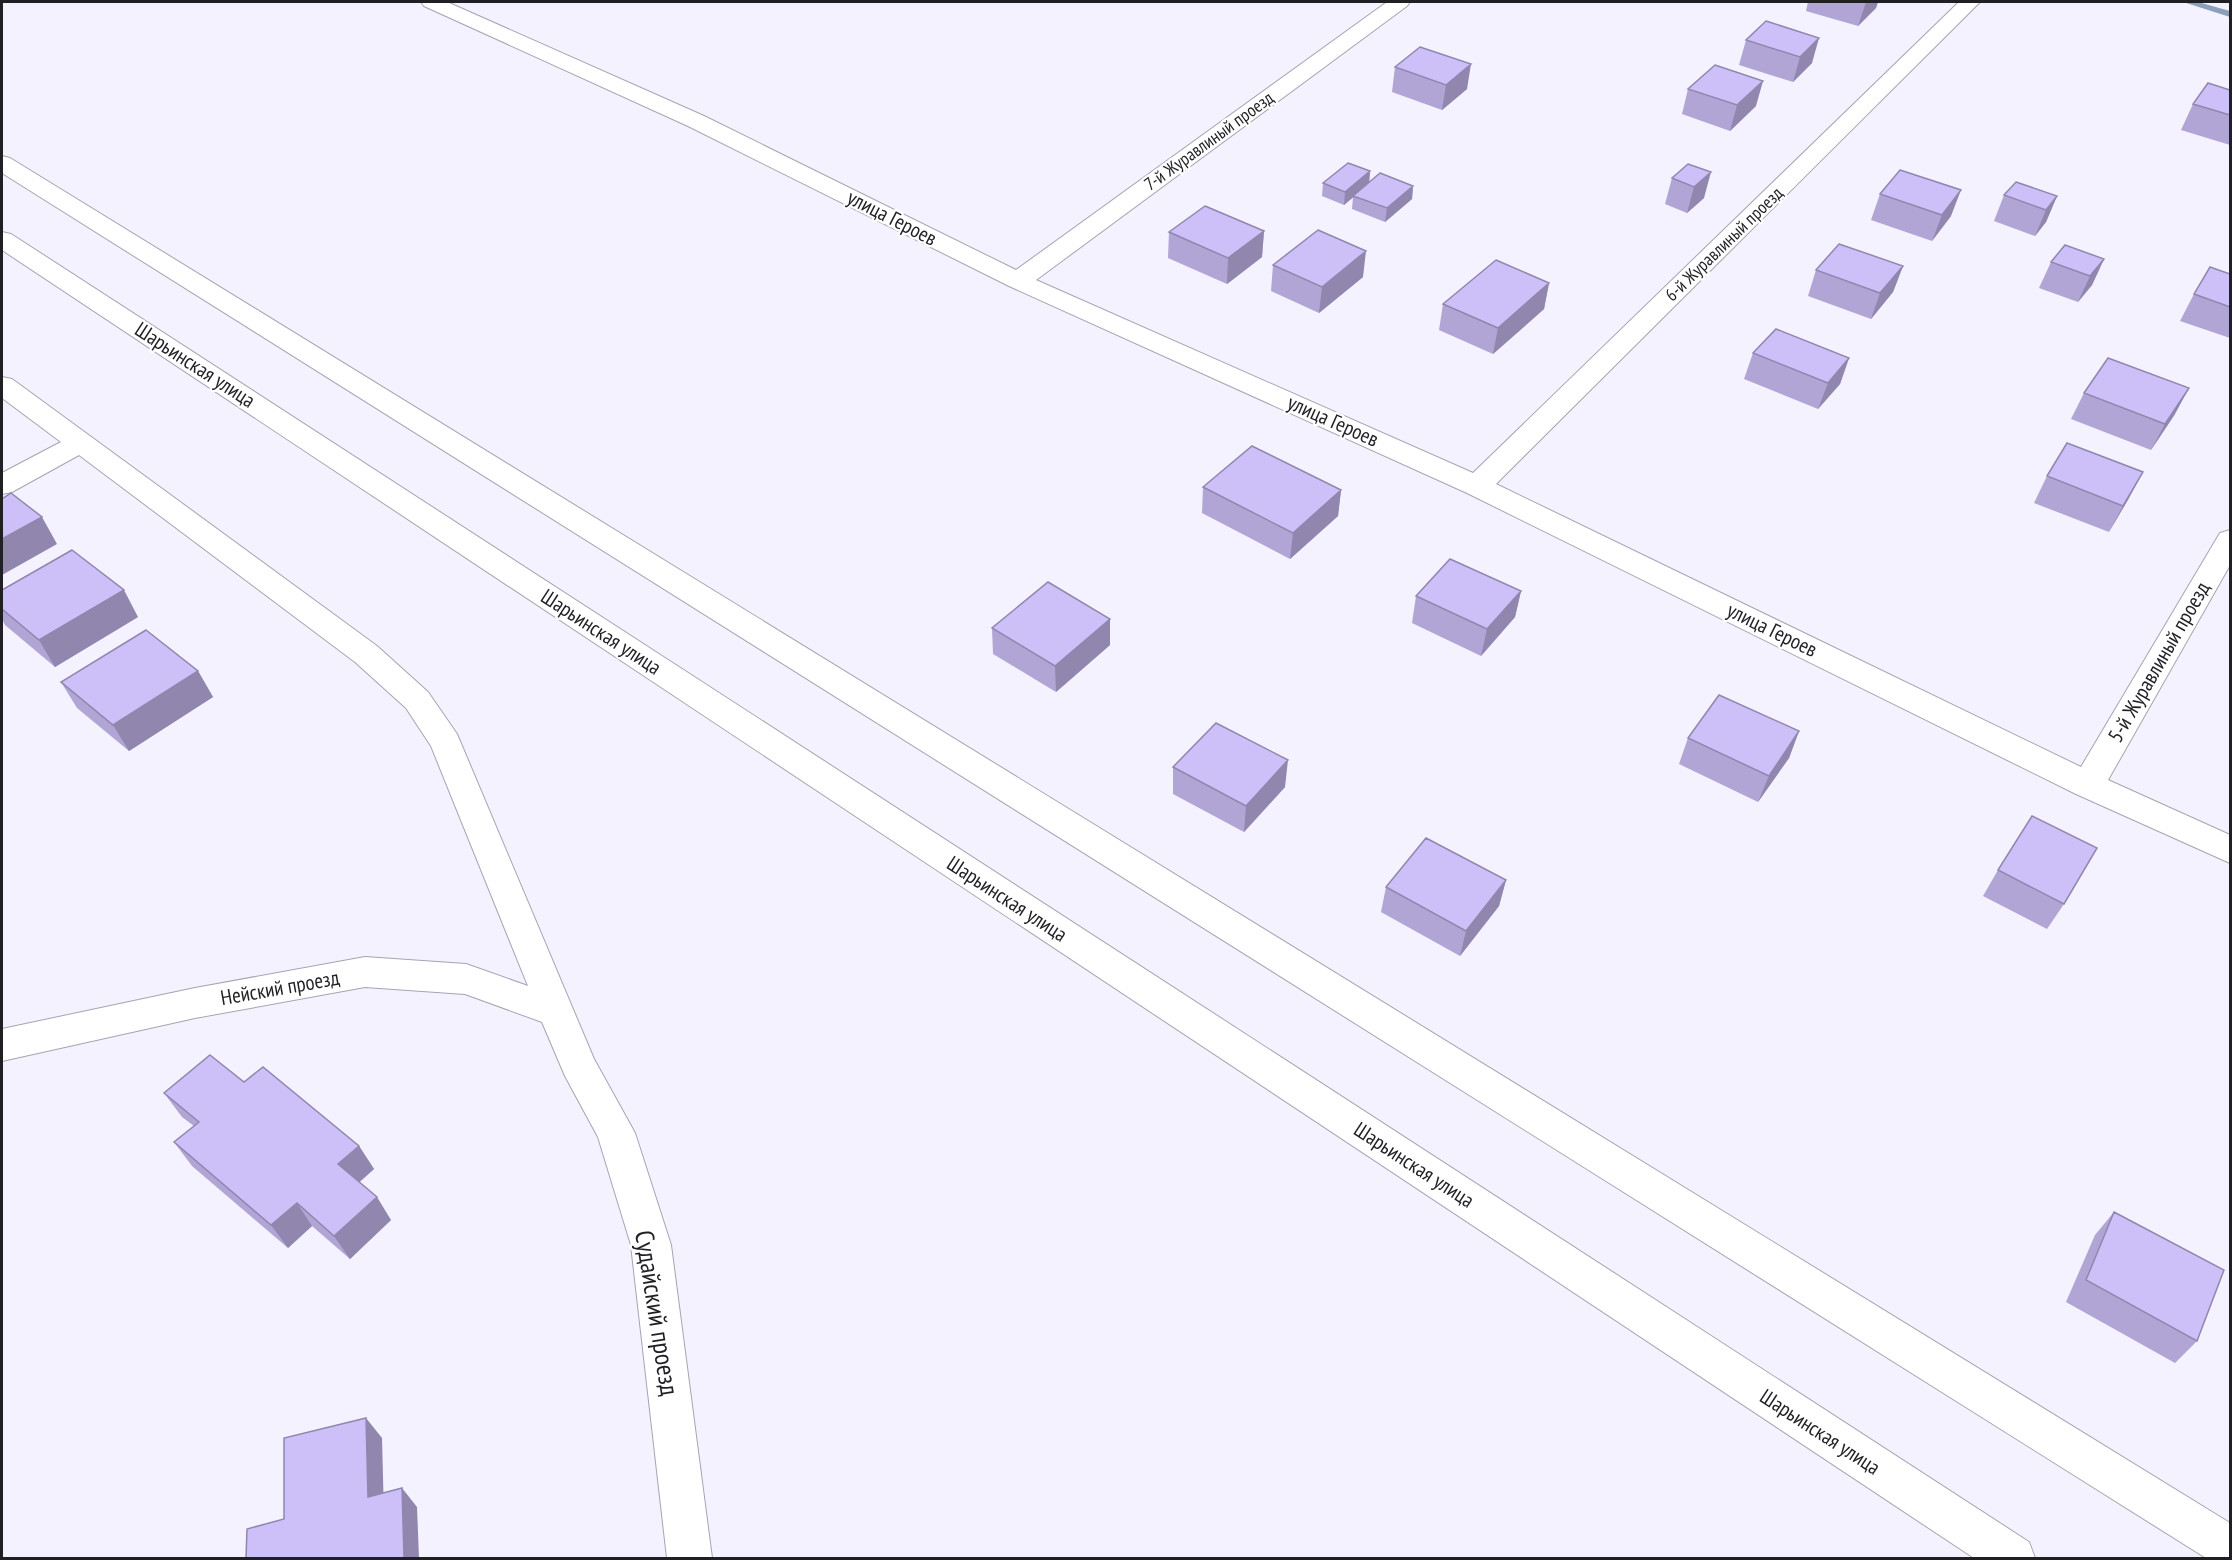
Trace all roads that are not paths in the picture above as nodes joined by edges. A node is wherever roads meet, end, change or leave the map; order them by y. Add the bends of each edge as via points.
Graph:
1 (431, 2) edge
2 (1400, 2) edge
3 (1970, 2) edge
4 (2, 163) edge
5 (2, 239) edge
6 (1018, 281) junction
7 (2, 385) edge
8 (82, 442) junction
9 (2, 485) edge
10 (1477, 486) junction
11 (2230, 540) edge
12 (2088, 785) junction
13 (2230, 850) edge
14 (557, 1012) junction
15 (2, 1045) edge
16 (2230, 1548) edge
17 (690, 1558) edge
18 (2013, 1558) edge

1 - 6 street, улица Героев via 696,121
2 - 6 street, 7-й Журавлиный проезд
3 - 10 street, 6-й Журавлиный проезд
4 - 16 street
5 - 18 street, Шарьинская улица
6 - 10 street, улица Героев
7 - 8 street
8 - 9 street
8 - 14 street via 366,654 417,700 446,742
10 - 12 street, улица Героев
11 - 12 street, 5-й Журавлиный проезд
12 - 13 street, улица Героев
14 - 15 street, Нейский проезд via 466,979 365,972 195,1003
14 - 17 street, Судайский проезд via 578,1065 616,1133 651,1245

